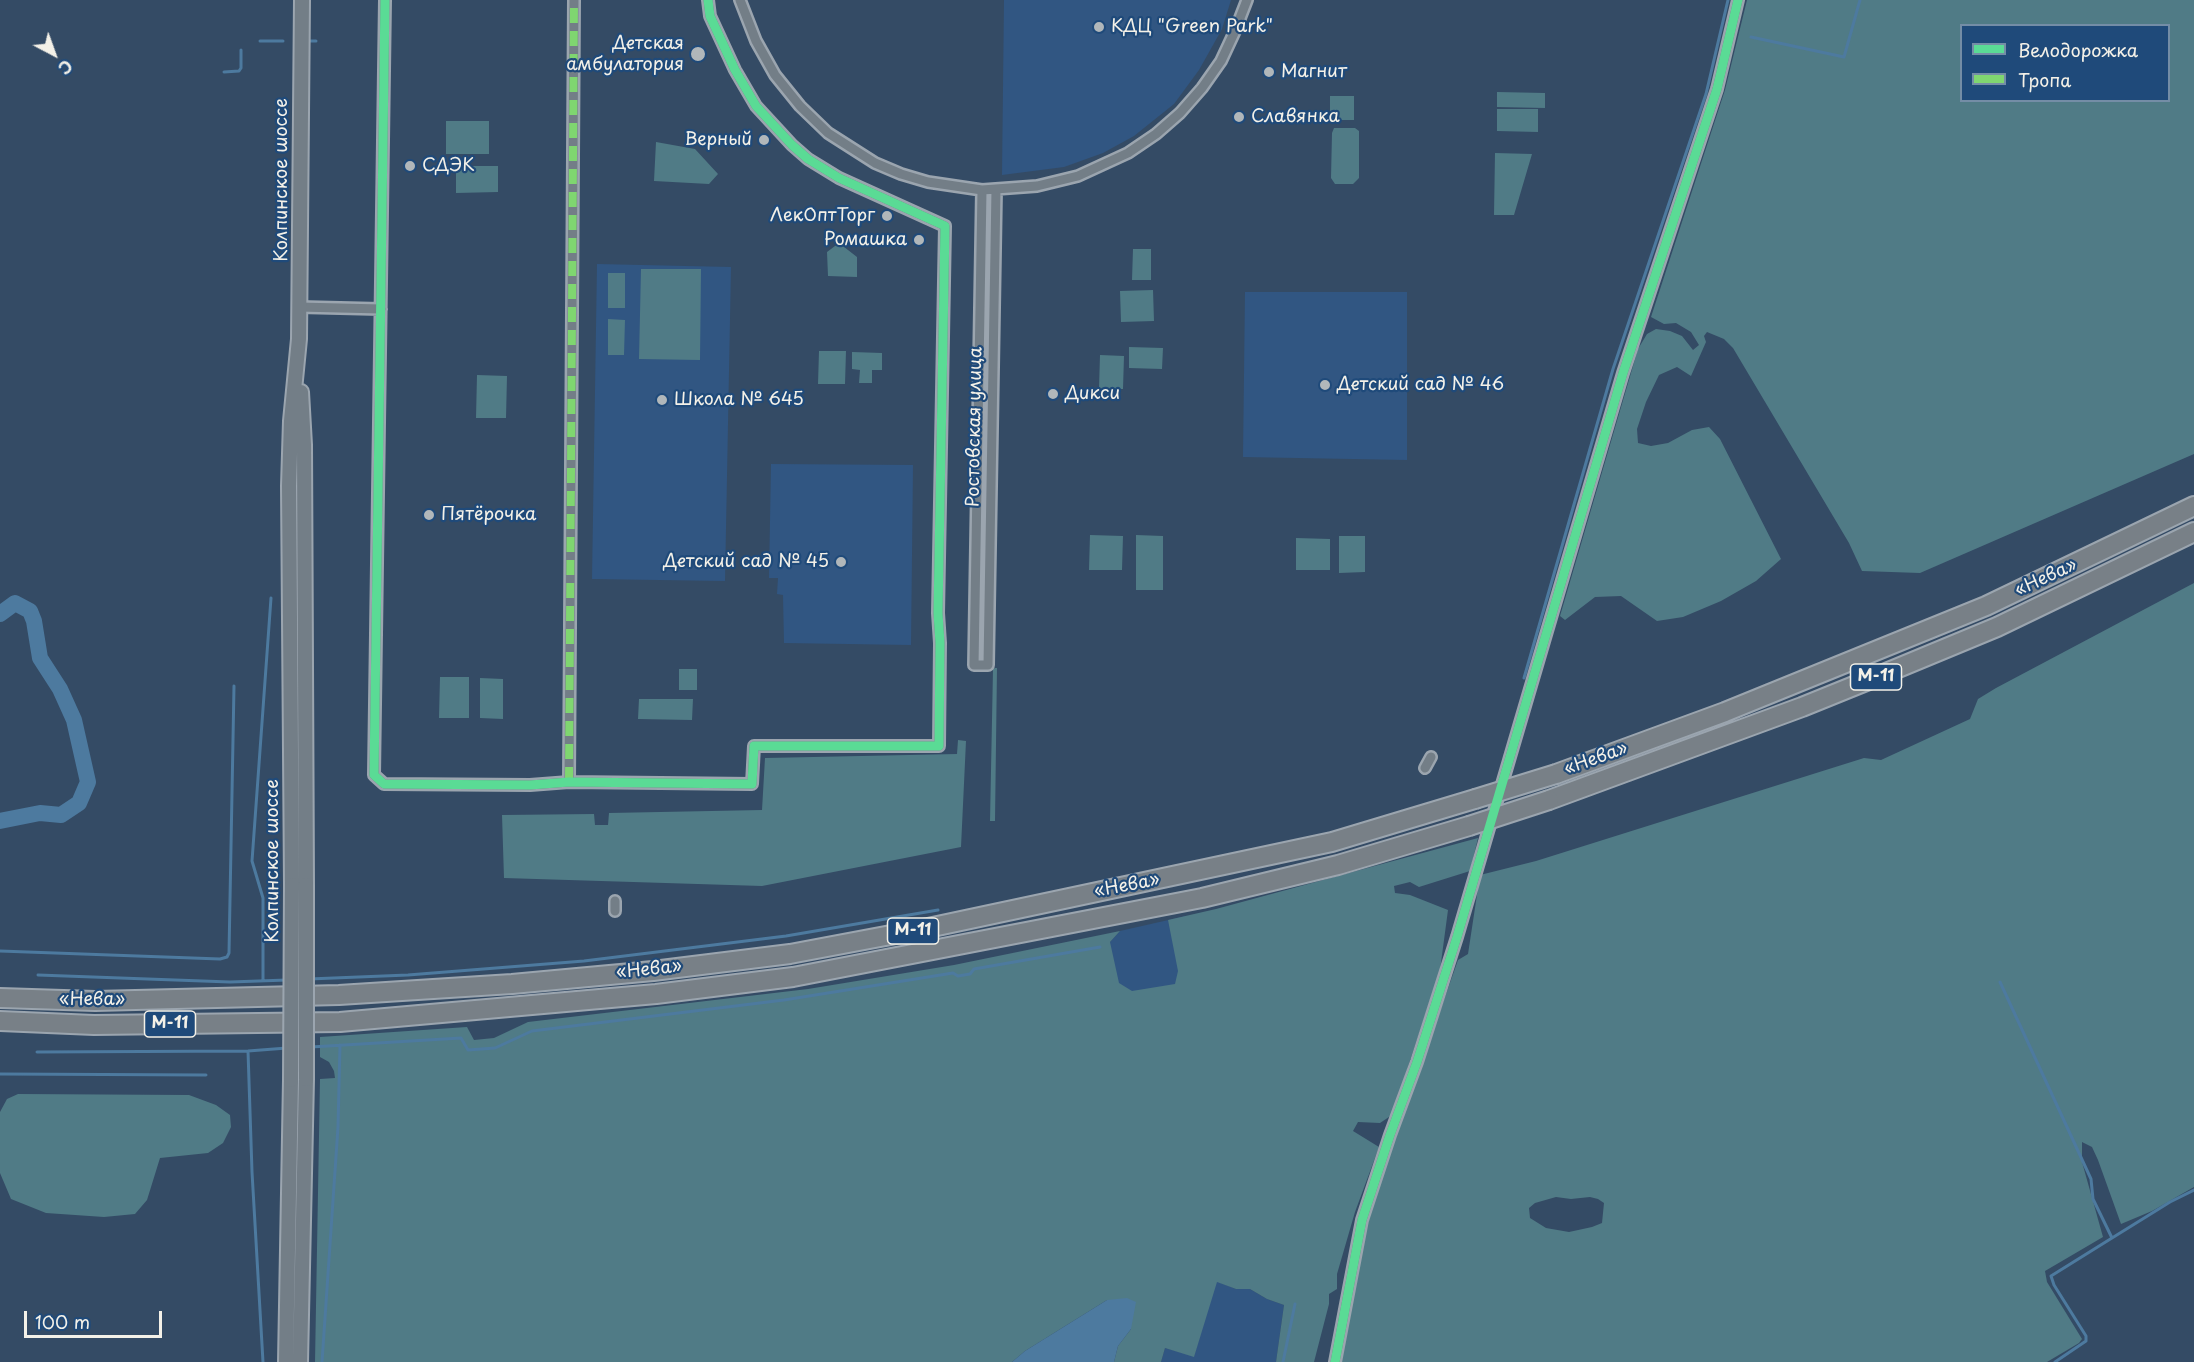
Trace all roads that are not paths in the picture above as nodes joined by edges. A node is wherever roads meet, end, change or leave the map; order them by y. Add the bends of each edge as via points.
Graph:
1 (302, 0) edge
2 (385, 0) edge
3 (574, 0) edge
4 (708, 0) edge
5 (740, 0) edge
6 (1246, 0) edge
7 (1738, 0) edge
8 (996, 189) junction
9 (982, 190) junction
10 (299, 308) junction
11 (381, 309) junction
12 (2194, 506) edge
13 (2194, 532) edge
14 (1431, 757) dead end
15 (1425, 768) dead end
16 (570, 782) junction
17 (299, 885) junction
18 (0, 998) edge
19 (0, 1021) edge
20 (286, 1362) edge
21 (300, 1362) edge
22 (1335, 1362) edge

1 - 10 main road, Колпинское шоссе
2 - 11 street
3 - 16 street
4 - 16 street via 710,16 735,70 756,106 792,145 839,178 945,226 939,746 754,746 752,784
5 - 9 street via 775,75 828,133 875,163 901,174
6 - 8 street via 1235,31 1202,88 1156,134 1128,153 1078,176 1037,186
7 - 22 street via 1717,89 1623,373 1457,937 1362,1220
8 - 9 street
8 - 9 street, Ростовская улица via 988,665 974,664
10 - 11 street
10 - 17 main road, Колпинское шоссе via 290,486
11 - 16 street via 374,776 384,784
12 - 18 highway, «Нева» / М-11, bridge via 1986,606 1725,712 1556,774 1332,842 928,928 790,954 653,971 339,995 95,1001
13 - 19 highway, «Нева» / М-11, bridge via 1997,627 1802,707 1469,826 1338,865 1202,898 793,977 644,995 340,1022 94,1025
14 - 15 street
17 - 20 main road, Колпинское шоссе, bridge
17 - 21 main road, Колпинское шоссе, bridge via 306,1079

